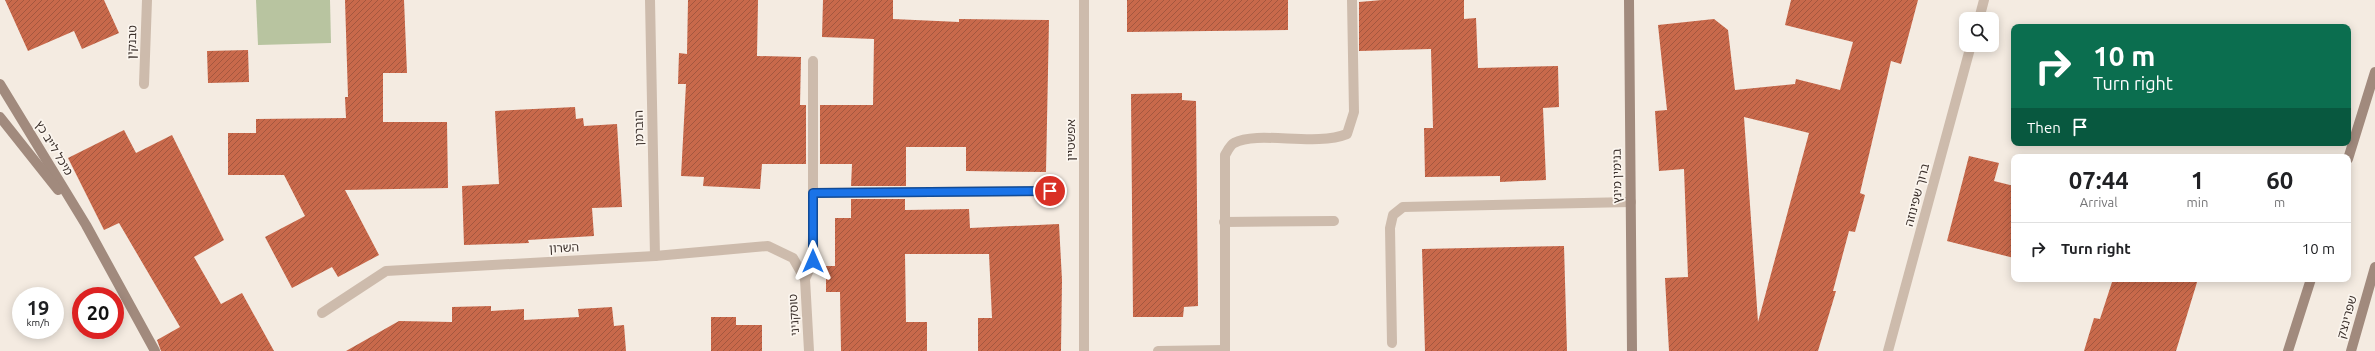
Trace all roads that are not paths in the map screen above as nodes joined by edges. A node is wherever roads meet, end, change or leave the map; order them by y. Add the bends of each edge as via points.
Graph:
1 (147, 0) edge
2 (650, 0) edge
3 (1084, 0) edge
4 (1352, 0) edge
5 (1629, 0) edge
6 (1984, 0) edge
7 (1981, 12) edge
8 (1970, 52) edge
9 (813, 61) dead end
10 (2375, 72) edge
11 (0, 84) edge
12 (144, 84) dead end
13 (0, 117) edge
14 (2350, 154) edge
15 (1050, 191) dead end
16 (813, 193) junction
17 (1630, 202) junction
18 (1334, 221) dead end
19 (1224, 222) junction
20 (86, 225) junction
21 (654, 256) junction
22 (2375, 267) edge
23 (805, 279) junction
24 (2310, 282) edge
25 (322, 313) dead end
26 (1392, 343) dead end
27 (1225, 350) edge
28 (154, 351) edge
29 (809, 351) edge
30 (1084, 351) edge
31 (1158, 351) edge
32 (1632, 351) edge
33 (1888, 351) edge
34 (2288, 351) edge
35 (2351, 351) edge

1 - 12 street, טבנקין
2 - 21 street, הוברמן
3 - 30 street, אפשטיין
4 - 19 street via 1354,112 1347,134 1334,140 1251,139 1234,144 1224,155
5 - 17 street, בנימין מינץ
6 - 7 street
8 - 33 street, ברוך שפינוזה
9 - 16 street
10 - 14 street
11 - 20 street, מיכל לייב כץ
13 - 20 street, מיכל לייב כץ
15 - 16 street
16 - 23 street via 813,261
17 - 26 street via 1403,207 1393,215 1390,228
17 - 32 street, בנימין מינץ
18 - 19 street
19 - 27 street
20 - 28 street, מיכל לייב כץ
21 - 23 street, השרון via 768,246 793,258
21 - 25 street, השרון via 386,270
22 - 35 street, שפרינצק
23 - 29 street, טוסקניני
24 - 34 street
27 - 31 street

